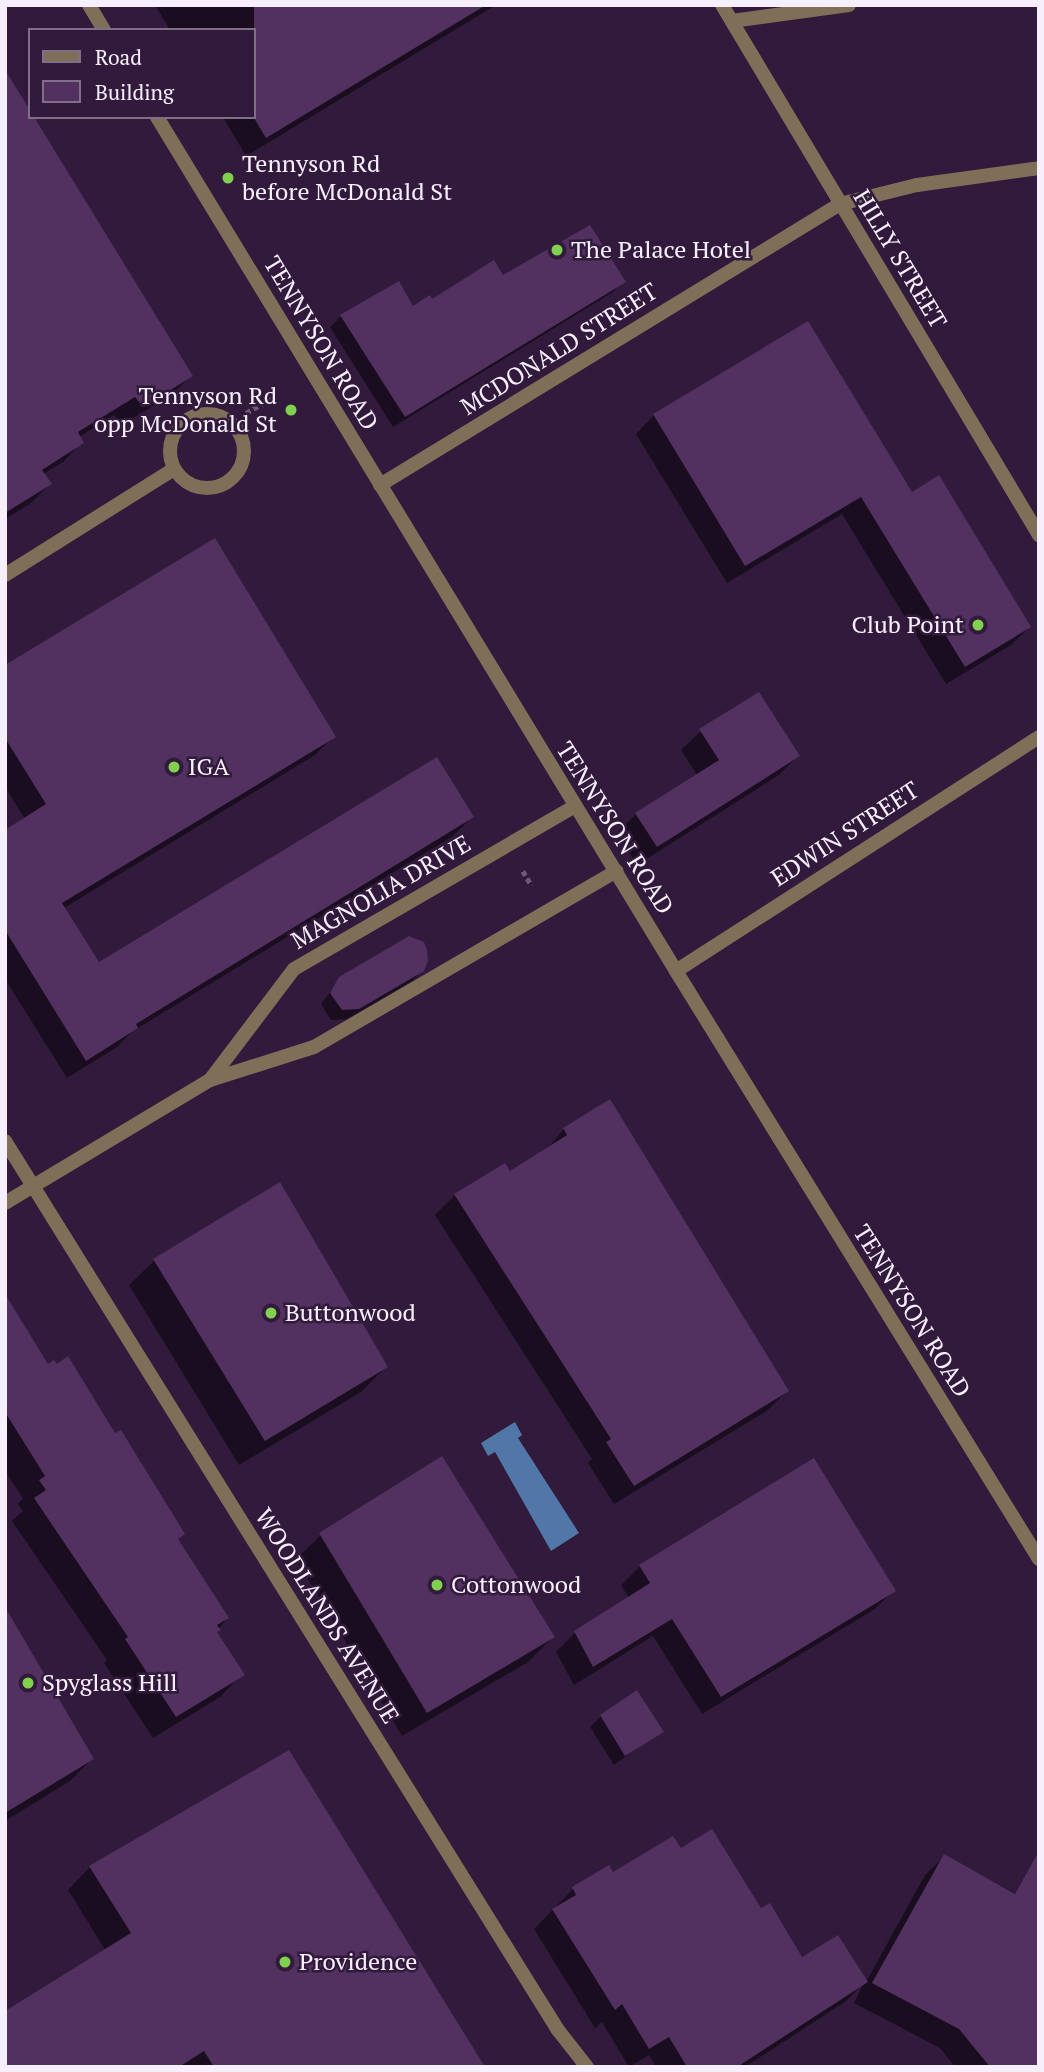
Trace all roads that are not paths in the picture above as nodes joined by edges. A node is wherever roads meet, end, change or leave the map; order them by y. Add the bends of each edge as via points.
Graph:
1 (89, 5) edge
2 (722, 5) edge
3 (849, 5) edge
4 (732, 21) junction
5 (103, 28) edge
6 (158, 119) edge
7 (1039, 168) edge
8 (840, 204) junction
9 (174, 468) junction
10 (380, 485) junction
11 (1039, 535) edge
12 (5, 575) edge
13 (1039, 737) edge
14 (575, 806) junction
15 (616, 871) junction
16 (676, 971) junction
17 (210, 1080) junction
18 (5, 1141) edge
19 (32, 1186) junction
20 (5, 1203) edge
21 (1039, 1559) edge
22 (587, 2067) edge

1 - 5 street
2 - 4 street, HILLY STREET
3 - 4 street
4 - 8 street, HILLY STREET
6 - 10 street, TENNYSON ROAD
7 - 8 street, MCDONALD STREET via 917,185
8 - 10 street, MCDONALD STREET
8 - 11 street, HILLY STREET
9 - 9 street via 192,485 216,488 228,483 243,464 239,433 217,415 192,417 174,433 170,445
9 - 12 street
10 - 14 street, TENNYSON ROAD
13 - 16 street, EDWIN STREET
14 - 15 street, TENNYSON ROAD
14 - 17 street, MAGNOLIA DRIVE via 294,969
15 - 16 street, TENNYSON ROAD
15 - 17 street, MAGNOLIA DRIVE via 314,1047
16 - 21 street, TENNYSON ROAD
17 - 19 street, MAGNOLIA DRIVE
18 - 19 street, WOODLANDS AVENUE
19 - 20 street, MAGNOLIA DRIVE
19 - 22 street, WOODLANDS AVENUE via 558,2030

